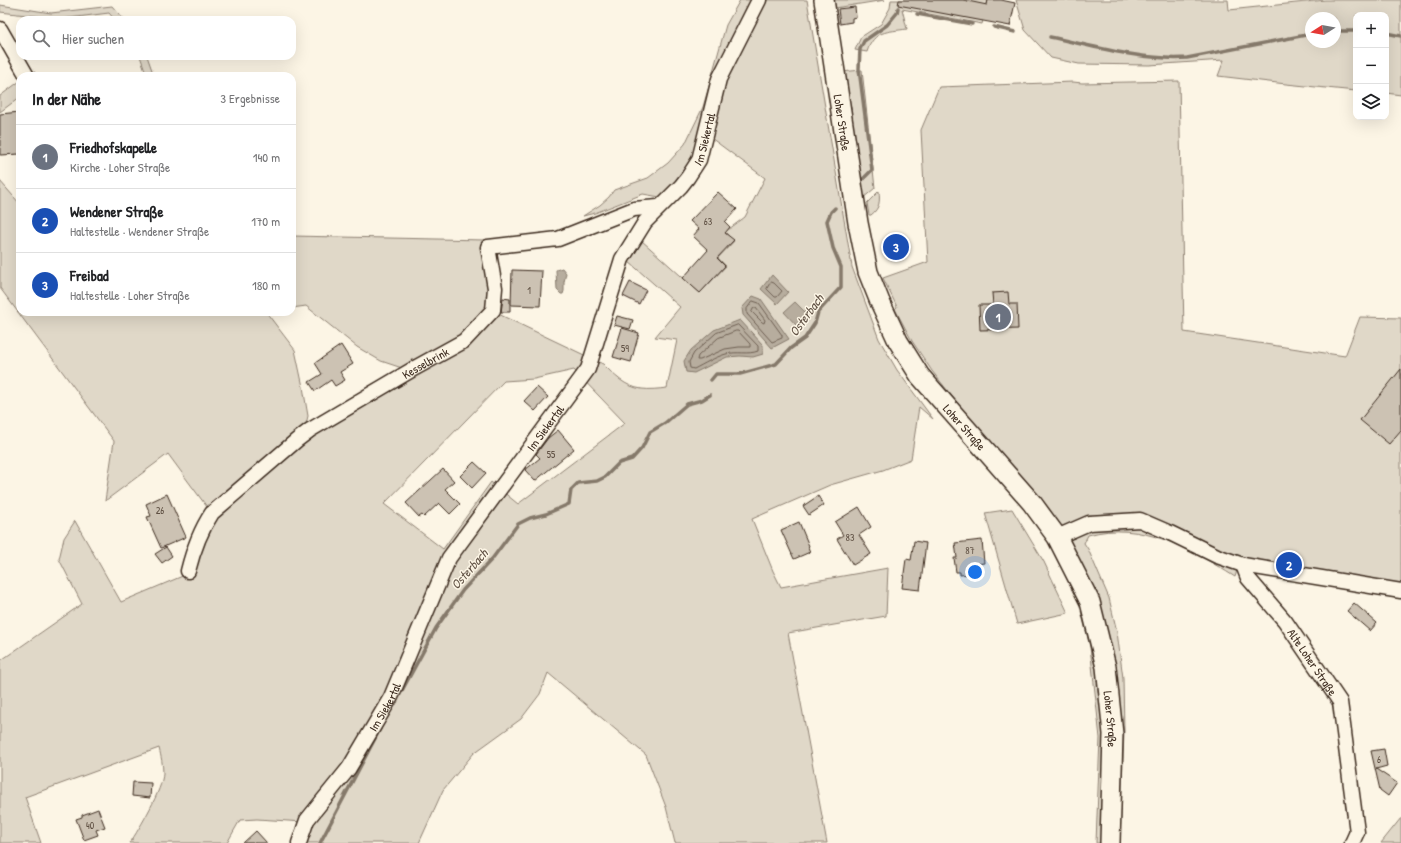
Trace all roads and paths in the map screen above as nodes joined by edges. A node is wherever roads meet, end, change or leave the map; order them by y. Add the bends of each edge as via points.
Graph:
1 (759, 0) edge
2 (824, 0) edge
3 (0, 29) edge
4 (16, 57) edge
5 (18, 60) edge
6 (25, 72) edge
7 (658, 207) junction
8 (1057, 537) junction
9 (1243, 565) junction
10 (188, 571) dead end
11 (1401, 591) edge
12 (299, 843) edge
13 (1110, 843) edge
14 (1352, 843) edge

1 - 7 street, Im Siekertal via 719,79 699,160 685,182
2 - 8 street, Loher Straße via 858,223 868,272 880,302 898,341 920,376 1032,503
3 - 4 street
5 - 6 street
7 - 10 street, Kesselbrink via 634,210 558,239 488,247 495,288 493,310 464,341 297,440 212,513 194,548
7 - 12 street, Im Siekertal via 645,222 622,259 588,369 449,558 391,697 349,768 307,820
8 - 9 street via 1089,523 1140,520 1217,556
8 - 13 street, Loher Straße via 1090,602 1106,667 1113,734
9 - 11 street
9 - 14 street, Alte Loher Straße via 1248,578 1286,621 1340,702 1357,832

